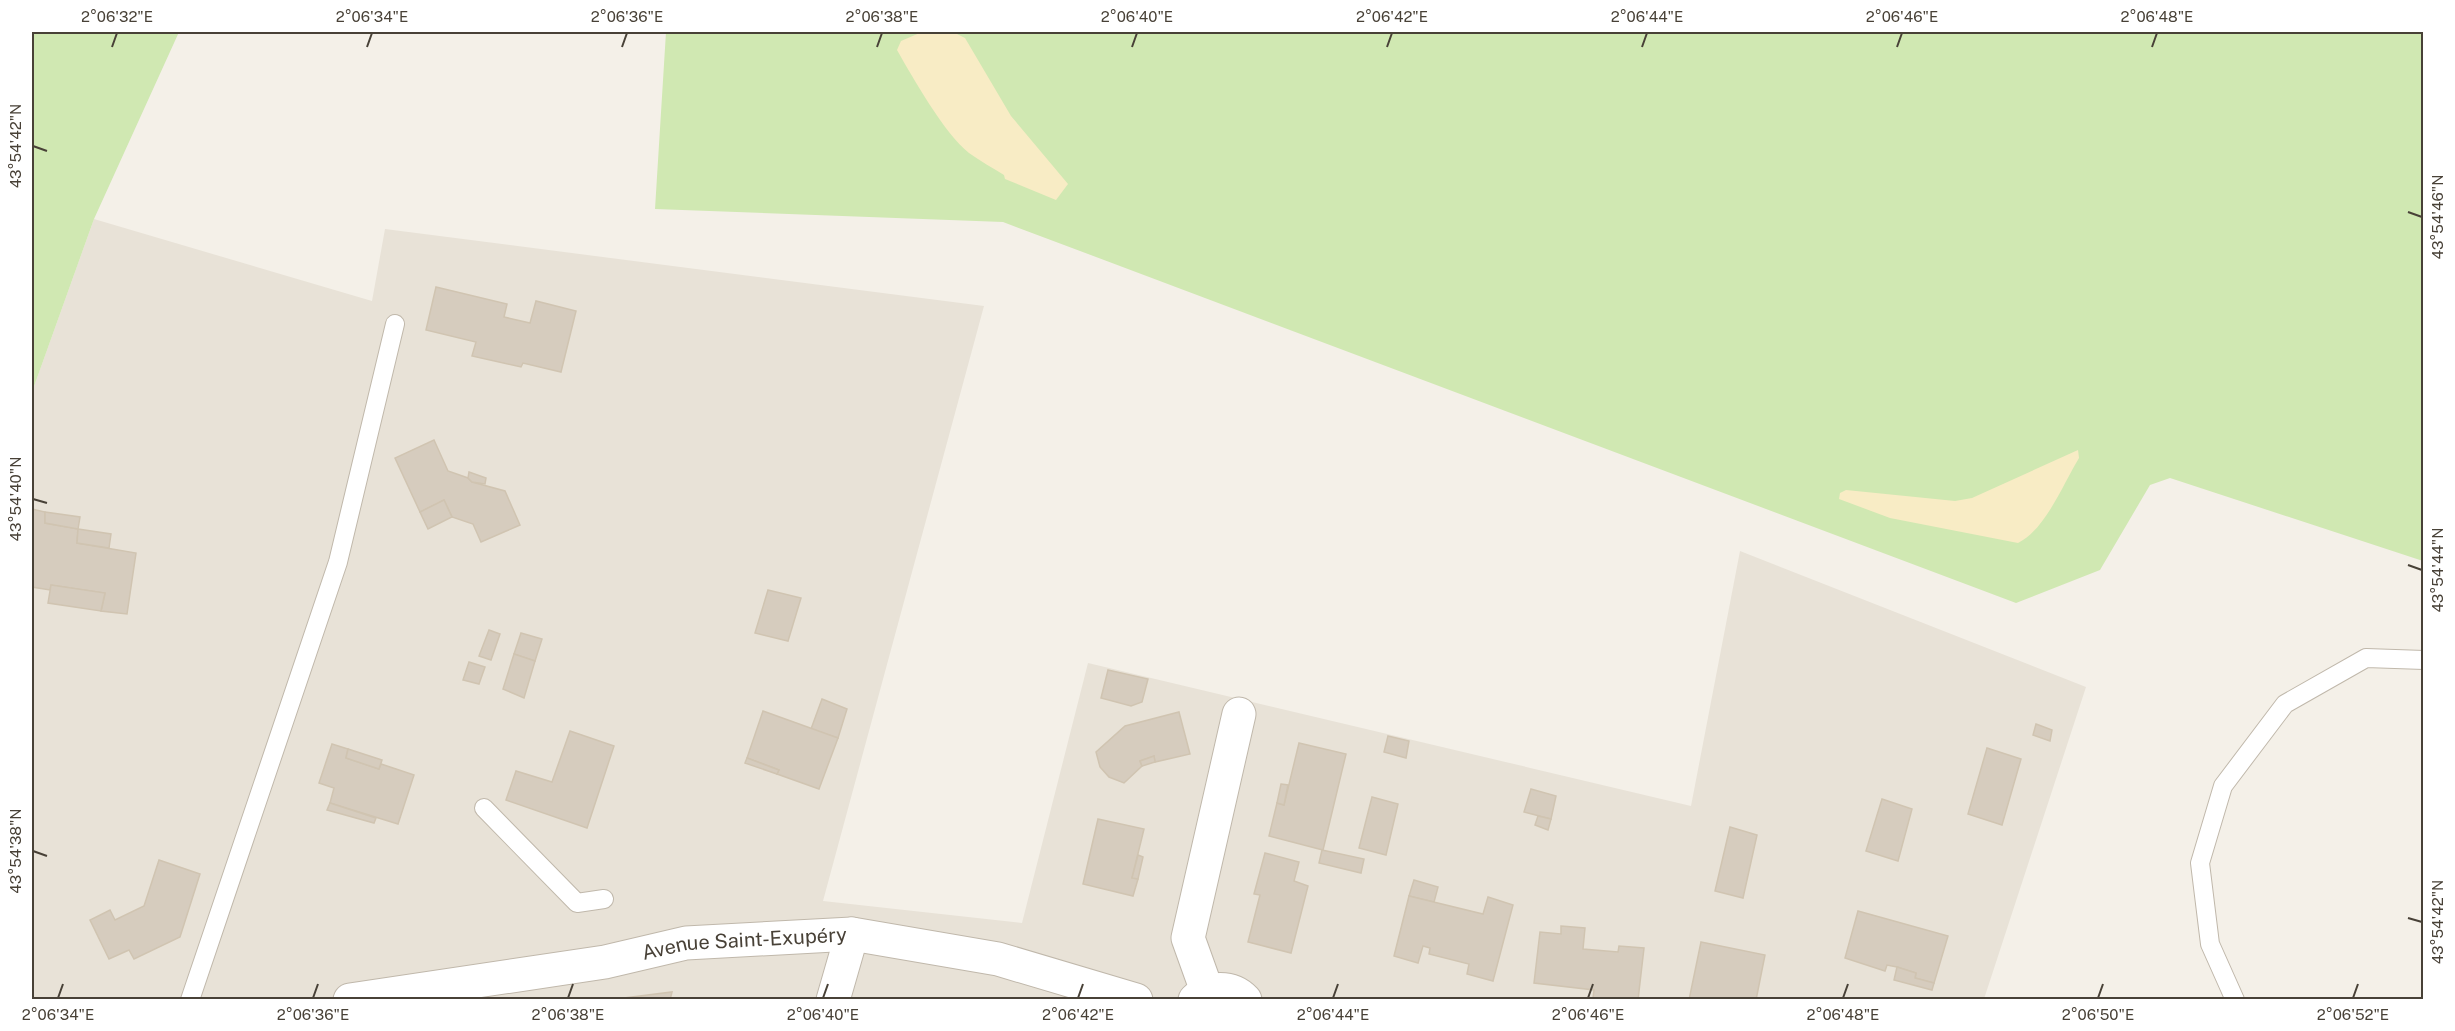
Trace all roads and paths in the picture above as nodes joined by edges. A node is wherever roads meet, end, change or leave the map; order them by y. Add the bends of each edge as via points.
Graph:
1 (395, 324) dead end
2 (2424, 660) edge
3 (1239, 714) dead end
4 (484, 808) dead end
5 (604, 899) dead end
6 (852, 934) junction
7 (1201, 995) edge
8 (190, 999) edge
9 (350, 999) edge
10 (833, 999) edge
11 (1136, 999) edge
12 (1245, 999) edge
13 (2235, 999) edge

1 - 8 lane via 338,562
2 - 13 lane via 2366,658 2285,704 2223,786 2200,863 2210,944
3 - 7 street via 1188,938
4 - 5 lane via 577,903
6 - 9 street, Avenue Saint-Exupéry via 687,943 604,962
6 - 10 street
6 - 11 street, Avenue Saint-Exupéry via 998,959
7 - 12 street via 1231,990

